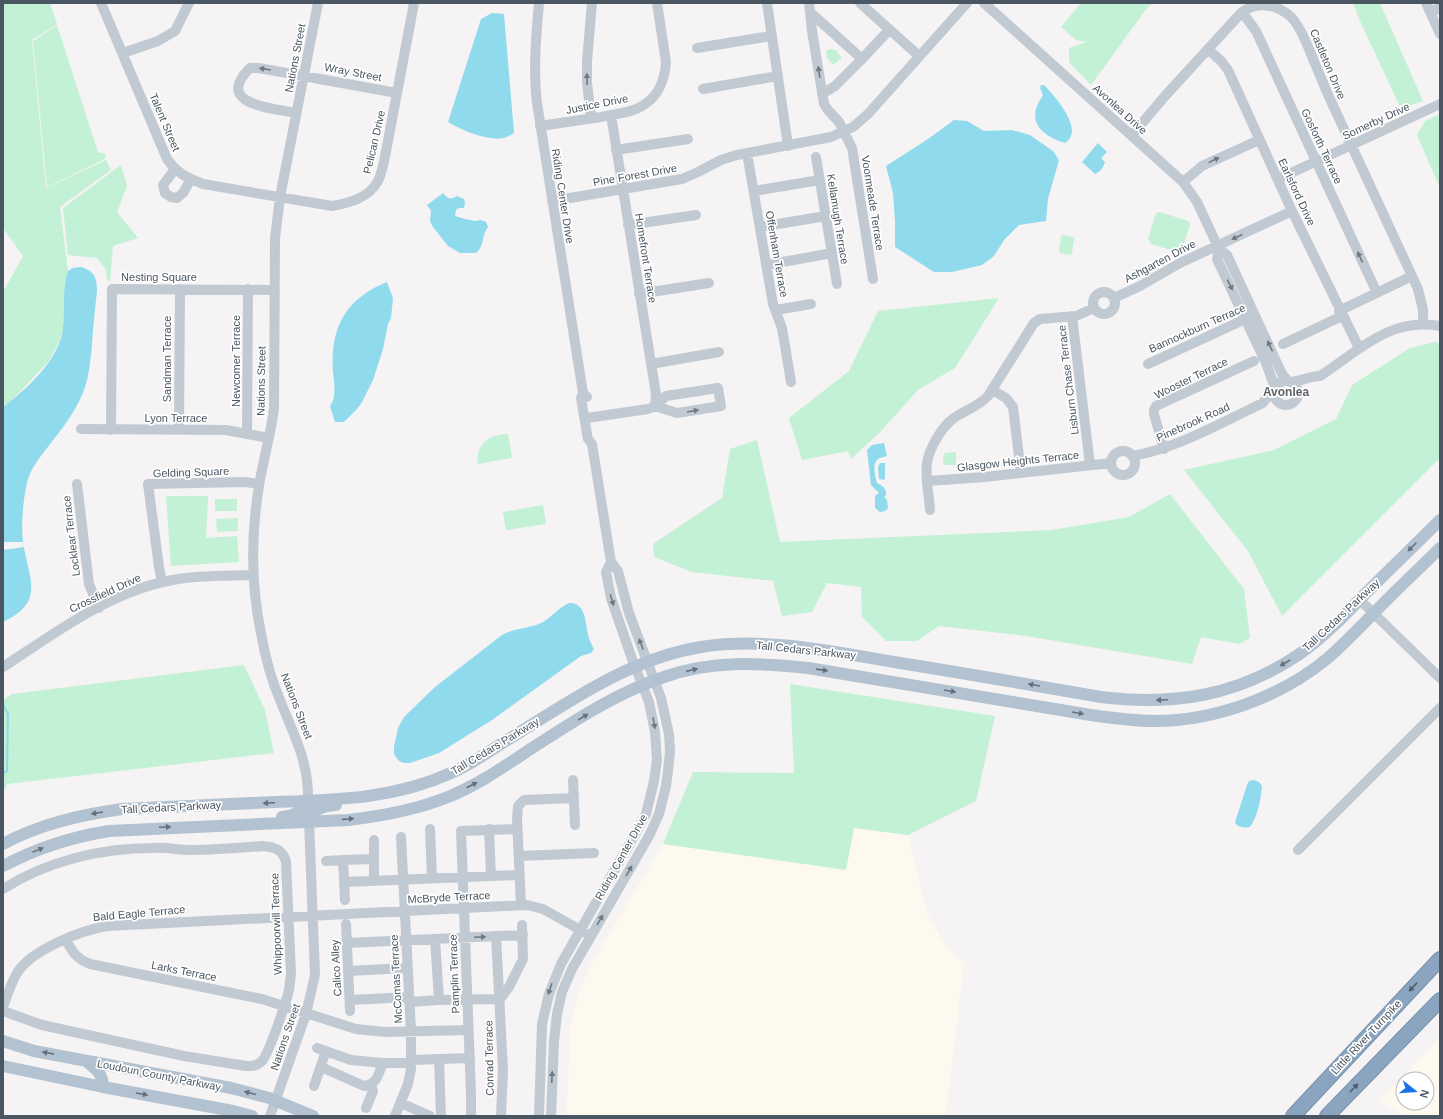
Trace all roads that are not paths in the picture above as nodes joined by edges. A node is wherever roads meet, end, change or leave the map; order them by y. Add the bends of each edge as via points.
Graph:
1 (102, 3) edge
2 (189, 3) edge
3 (318, 3) edge
4 (414, 3) edge
5 (539, 3) edge
6 (592, 3) edge
7 (657, 3) edge
8 (767, 3) edge
9 (860, 3) edge
10 (967, 3) edge
11 (984, 3) edge
12 (809, 8) edge
13 (1428, 8) edge
14 (1440, 8) edge
15 (1242, 12) junction
16 (889, 30) junction
17 (1440, 34) edge
18 (771, 36) junction
19 (697, 48) dead end
20 (1208, 49) junction
21 (123, 53) junction
22 (919, 56) junction
23 (862, 59) junction
24 (304, 75) junction
25 (778, 76) junction
26 (703, 89) dead end
27 (397, 93) junction
28 (822, 94) junction
29 (1440, 104) edge
30 (296, 113) junction
31 (611, 115) junction
32 (591, 118) junction
33 (540, 126) junction
34 (844, 132) junction
35 (1132, 135) junction
36 (688, 139) dead end
37 (1259, 140) junction
38 (788, 146) junction
39 (1351, 146) junction
40 (616, 150) junction
41 (747, 153) junction
42 (816, 158) dead end
43 (1316, 162) junction
44 (175, 169) junction
45 (191, 179) junction
46 (1278, 179) junction
47 (820, 180) junction
48 (1183, 182) junction
49 (622, 190) junction
50 (754, 191) junction
51 (280, 197) junction
52 (552, 201) junction
53 (1292, 211) junction
54 (696, 215) dead end
55 (826, 216) junction
56 (628, 225) junction
57 (760, 227) junction
58 (1218, 247) junction
59 (832, 253) junction
60 (766, 265) junction
61 (1412, 276) junction
62 (873, 279) dead end
63 (709, 283) dead end
64 (837, 284) dead end
65 (180, 289) junction
66 (248, 289) junction
67 (275, 290) junction
68 (1377, 292) junction
69 (639, 294) junction
70 (1114, 298) junction
71 (811, 304) dead end
72 (1094, 308) junction
73 (776, 310) junction
74 (1341, 314) junction
75 (1256, 315) junction
76 (1072, 316) junction
77 (1246, 319) junction
78 (1423, 324) junction
79 (1440, 326) edge
80 (1283, 344) dead end
81 (1358, 348) junction
82 (719, 352) dead end
83 (1254, 361) dead end
84 (650, 364) junction
85 (1148, 364) dead end
86 (1320, 376) junction
87 (1290, 381) junction
88 (791, 382) dead end
89 (1274, 389) junction
90 (992, 390) junction
91 (583, 393) junction
92 (1297, 398) junction
93 (1262, 403) junction
94 (1280, 404) junction
95 (655, 406) junction
96 (589, 418) junction
97 (81, 429) dead end
98 (111, 430) junction
99 (179, 430) junction
100 (247, 433) junction
101 (269, 438) junction
102 (592, 444) junction
103 (1164, 449) junction
104 (1132, 456) junction
105 (1111, 463) junction
106 (1090, 465) junction
107 (1021, 473) junction
108 (928, 481) junction
109 (77, 484) dead end
110 (259, 484) junction
111 (930, 510) dead end
112 (1440, 520) edge
113 (1440, 548) edge
114 (611, 562) junction
115 (253, 574) junction
116 (162, 582) junction
117 (1360, 600) junction
118 (99, 608) junction
119 (1374, 613) junction
120 (647, 661) junction
121 (634, 666) junction
122 (3, 667) edge
123 (1440, 678) edge
124 (655, 680) junction
125 (642, 685) junction
126 (1440, 708) edge
127 (573, 780) dead end
128 (364, 798) junction
129 (574, 798) junction
130 (308, 801) junction
131 (309, 821) junction
132 (257, 823) junction
133 (575, 825) dead end
134 (430, 829) dead end
135 (517, 829) junction
136 (489, 830) junction
137 (401, 837) dead end
138 (374, 840) dead end
139 (3, 844) edge
140 (1298, 850) dead end
141 (594, 853) dead end
142 (519, 856) junction
143 (374, 859) junction
144 (343, 860) junction
145 (326, 861) dead end
146 (3, 866) edge
147 (519, 875) junction
148 (491, 876) junction
149 (462, 877) junction
150 (432, 878) junction
151 (403, 880) junction
152 (374, 881) junction
153 (344, 882) junction
154 (3, 890) edge
155 (345, 900) dead end
156 (521, 905) junction
157 (463, 908) junction
158 (405, 911) junction
159 (313, 915) junction
160 (288, 916) junction
161 (346, 924) dead end
162 (522, 925) dead end
163 (580, 930) junction
164 (523, 935) junction
165 (496, 936) junction
166 (591, 936) junction
167 (465, 938) junction
168 (66, 939) junction
169 (436, 939) junction
170 (406, 940) junction
171 (347, 943) junction
172 (1440, 959) edge
173 (407, 968) junction
174 (348, 971) junction
175 (500, 999) junction
176 (350, 1000) junction
177 (409, 1000) junction
178 (439, 1000) junction
179 (468, 1000) junction
180 (1440, 1000) edge
181 (284, 1006) junction
182 (3, 1007) edge
183 (3, 1011) edge
184 (350, 1011) dead end
185 (306, 1014) junction
186 (468, 1030) junction
187 (411, 1031) junction
188 (3, 1041) edge
189 (470, 1058) junction
190 (439, 1059) junction
191 (86, 1061) junction
192 (411, 1062) junction
193 (383, 1063) junction
194 (3, 1066) edge
195 (321, 1067) junction
196 (371, 1085) junction
197 (314, 1086) dead end
198 (103, 1087) junction
199 (275, 1100) junction
200 (401, 1103) junction
201 (366, 1108) dead end
202 (252, 1116) edge
203 (270, 1116) edge
204 (313, 1116) edge
205 (395, 1116) edge
206 (430, 1116) edge
207 (441, 1116) edge
208 (471, 1116) edge
209 (501, 1116) edge
210 (539, 1116) edge
211 (551, 1116) edge
212 (1293, 1116) edge
213 (1327, 1116) edge

1 - 21 street, Talent Street
2 - 21 street via 175,31 158,41
3 - 24 street, Nations Street
4 - 27 street, Pelican Drive
5 - 33 street, Riding Center Drive via 534,79
32 -> 6 street via 587,61
7 - 31 street, Justice Drive via 666,62 661,84 645,105
8 - 18 street
9 - 16 street
10 - 22 street, Pine Forest Drive
11 - 35 street, Avonlea Drive
12 - 23 street
28 -> 12 street, Voormeade Terrace
13 - 14 street
13 - 17 street
15 - 20 street, Castleton Drive
15 - 39 street, Castleton Drive via 1252,6 1267,5 1291,17 1300,28
15 - 43 street, Gosforth Terrace via 1256,31
16 - 22 street
16 - 23 street
18 - 19 street
18 - 25 street
20 - 35 street, Castleton Drive
20 - 37 street, Earlsford Drive via 1228,70
21 - 44 street, Talent Street via 167,159
22 - 34 street, Pine Forest Drive via 868,114
23 - 28 street via 831,89
24 - 27 street, Wray Street
24 - 30 street, Nations Street
24 -> 30 street, Wray Street via 250,68 239,83 239,92 243,100
25 - 26 street
25 - 38 street
27 - 51 street, Pelican Drive via 384,162 378,182 367,194 348,203 332,206
28 - 34 street, Voormeade Terrace via 826,108 837,119
29 - 39 street, Somerby Drive
30 - 51 street, Nations Street
31 - 32 street, Justice Drive
31 - 40 street, Homefront Terrace
32 - 33 street, Justice Drive
33 - 52 street, Riding Center Drive
34 - 38 street, Pine Forest Drive via 822,140
34 - 62 street, Voormeade Terrace via 853,151
35 - 48 street, Avonlea Drive
36 - 40 street
37 - 46 street, Earlsford Drive
48 -> 37 street via 1202,166
38 - 41 street, Pine Forest Drive
39 - 43 street, Somerby Drive
39 - 61 street, Castleton Drive
40 - 49 street, Homefront Terrace
41 - 49 street, Pine Forest Drive via 721,160 682,179
41 - 50 street, Offenham Terrace
42 - 47 street, Kellamugh Terrace
43 - 46 street, Somerby Drive
68 -> 43 street, Gosforth Terrace
44 - 45 street, Talent Street
44 - 45 street via 163,185 165,193 171,197 177,198 183,193
45 - 51 street, Talent Street via 203,184
46 - 53 street, Earlsford Drive
47 - 50 street
47 - 55 street, Kellamugh Terrace
48 - 58 street, Avonlea Drive via 1197,202
49 - 52 street, Pine Forest Drive
49 - 56 street, Homefront Terrace
50 - 57 street, Offenham Terrace
51 - 67 street, Nations Street
52 - 91 street, Riding Center Drive
53 -> 58 street, Ashgarten Drive
53 - 74 street, Earlsford Drive
54 - 56 street
55 - 57 street
55 - 59 street, Kellamugh Terrace
56 - 69 street, Homefront Terrace
57 - 60 street, Offenham Terrace
58 - 70 street, Ashgarten Drive via 1180,263
58 - 75 street, Avonlea Drive via 1227,255
58 -> 77 street, Avonlea Drive via 1217,259
59 - 60 street
59 - 64 street, Kellamugh Terrace
60 - 73 street, Offenham Terrace
61 - 68 street
61 - 78 street, Castleton Drive via 1421,299
63 - 69 street
65 - 66 street, Nesting Square
65 - 98 street, Nesting Square via 112,288
65 - 99 street, Sandman Terrace
66 - 67 street, Nesting Square
66 - 100 street, Newcomer Terrace
67 - 101 street, Nations Street via 274,408
68 - 74 street
69 - 84 street, Homefront Terrace
70 - 72 street via 1107,292 1098,294 1094,298
70 - 72 street via 1115,305 1110,313 1101,314
71 - 73 street
72 - 76 street
73 - 88 street, Offenham Terrace via 782,328
74 - 80 street
74 - 81 street, Earlsford Drive
75 - 77 street, Bannockburn Terrace
87 -> 75 street, Avonlea Drive via 1282,374
76 - 90 street via 1040,319 1034,323
76 - 106 street, Lisburn Chase Terrace
77 - 85 street, Bannockburn Terrace
77 - 89 street, Avonlea Drive via 1270,373
78 - 79 street
78 - 81 street via 1392,330
81 - 86 street
82 - 84 street
83 - 103 street, Wooster Terrace via 1156,406 1154,414
84 - 95 street, Homefront Terrace via 656,394
86 - 87 street
86 - 92 street via 1318,381 1304,388
87 - 89 street via 1280,382
87 - 92 street via 1297,387
89 - 93 street, Pinebrook Road
89 - 94 street via 1275,399
90 - 107 street via 1006,398 1013,407
90 - 108 street via 980,404 945,426 928,458
91 - 96 street, Riding Center Drive via 587,397
91 - 102 street, Riding Center Drive via 581,398 587,434
92 - 94 street via 1290,404
93 - 94 street, Pinebrook Road
93 - 103 street, Pinebrook Road
95 -> 95 street via 677,413 721,406 718,388 666,396
95 - 96 street
96 - 102 street, Riding Center Drive via 594,439
97 - 98 street, Lyon Terrace
98 - 99 street, Lyon Terrace
99 - 100 street, Lyon Terrace via 226,430
100 - 101 street, Lyon Terrace
101 - 110 street, Nations Street
102 - 114 street, Riding Center Drive
103 - 104 street, Pinebrook Road
104 - 105 street via 1120,451 1114,455
104 - 105 street via 1134,466 1130,472 1123,475 1116,473
105 - 106 street, Glasgow Heights Terrace
106 - 107 street, Glasgow Heights Terrace
107 - 108 street, Glasgow Heights Terrace
108 - 111 street
109 - 118 street, Locklear Terrace via 89,584
110 - 115 street, Nations Street via 253,536
110 - 116 street, Gelding Square via 148,484
112 -> 117 main road, Tall Cedars Parkway
113 - 119 main road, Tall Cedars Parkway
120 -> 114 street, Riding Center Drive via 629,613 618,571
114 -> 121 street, Riding Center Drive via 606,572 616,613
115 - 116 street, Crossfield Drive
115 - 130 street, Nations Street via 266,656 280,700 302,754 308,782
116 - 118 street, Crossfield Drive via 130,593
117 - 119 street
117 -> 120 main road, Tall Cedars Parkway via 1315,643 1266,673 1237,686 1176,700 1102,697 790,646 717,645 681,651
118 - 122 street, Crossfield Drive via 65,626
119 - 123 street
124 -> 119 main road, Tall Cedars Parkway via 719,664 769,664 826,670 1134,721 1176,720 1216,713 1262,698 1292,683 1327,659
120 - 121 main road, Tall Cedars Parkway
120 - 124 street, Riding Center Drive
121 - 125 street, Riding Center Drive
121 - 128 main road, Tall Cedars Parkway via 599,683 451,773 400,791
124 - 125 main road, Tall Cedars Parkway
166 -> 124 street, Riding Center Drive via 649,836 666,786 669,734
131 -> 125 main road, Tall Cedars Parkway via 348,820 381,815 449,796 509,763 615,697
125 -> 163 street, Riding Center Drive via 653,718 657,747 651,798 638,829
126 - 140 street
127 - 129 street
128 - 130 main road, Tall Cedars Parkway
128 - 131 main road via 356,804 323,808 314,812
129 - 133 street
129 - 135 street via 522,802 517,811
130 - 132 main road via 305,807 292,815 265,818
130 -> 139 main road, Tall Cedars Parkway via 122,809 50,824
131 - 132 main road, Tall Cedars Parkway
131 - 159 street, Nations Street
146 -> 132 main road, Tall Cedars Parkway via 46,847 96,833 128,829
134 - 150 street
135 - 136 street
135 - 142 street
136 - 148 street
136 - 149 street, Pamplin Terrace via 460,831
137 - 151 street, McComas Terrace
138 - 143 street
141 - 142 street
142 - 147 street
143 - 144 street
143 - 152 street
144 - 145 street
144 - 153 street
147 - 148 street
147 - 156 street
148 - 149 street
149 - 150 street
149 - 157 street, Pamplin Terrace
150 - 151 street
151 - 152 street
151 - 158 street, McComas Terrace
152 - 153 street
153 - 155 street
154 - 160 street, Whippoorwill Terrace via 44,868 76,857 113,850 268,847 281,851 285,856
156 - 157 street, McBryde Terrace
156 - 163 street, McBryde Terrace via 543,909
157 - 158 street, McBryde Terrace
157 - 167 street, Pamplin Terrace
158 - 159 street, McBryde Terrace
158 - 170 street, McComas Terrace
159 - 160 street, Bald Eagle Terrace
159 - 185 street, Nations Street via 316,968
160 - 168 street, Bald Eagle Terrace via 107,926 84,931
160 - 181 street, Whippoorwill Terrace via 291,974
161 - 171 street, Calico Alley
162 - 164 street
163 - 166 street, McBryde Terrace
163 -> 210 street, Riding Center Drive via 554,977 545,1008 541,1038
164 - 165 street
164 - 175 street via 522,962 510,987
167 -> 165 street
165 - 175 street, Conrad Terrace
211 -> 166 street, Riding Center Drive via 554,1041 560,1002 569,976
167 - 169 street
167 - 179 street, Pamplin Terrace
168 - 181 street, Larks Terrace via 74,954 90,964 262,999
168 - 182 street, Bald Eagle Terrace via 34,957 21,968
169 - 170 street
169 - 178 street
170 - 171 street
170 - 173 street, McComas Terrace
171 - 174 street, Calico Alley
172 -> 212 highway, Little River Turnpike
173 - 174 street
173 - 177 street, McComas Terrace
174 - 176 street, Calico Alley
175 - 179 street
175 - 209 street, Conrad Terrace via 503,1070
176 - 177 street
176 - 184 street, Calico Alley
177 - 178 street
177 - 187 street, McComas Terrace
178 - 179 street
179 - 186 street, Pamplin Terrace
213 -> 180 highway
181 - 183 street, Whippoorwill Terrace via 264,1058 258,1064 246,1066 184,1056 42,1025
181 - 185 street, Larks Terrace
185 - 187 street, Larks Terrace via 356,1029
185 - 199 street, Nations Street
186 - 187 street, Larks Terrace
186 - 189 street, Pamplin Terrace
187 - 192 street, McComas Terrace
191 -> 188 main road, Loudoun County Parkway via 34,1051
189 - 190 street
189 - 208 street, Pamplin Terrace
190 - 192 street
190 - 207 street
191 - 198 main road via 103,1079
199 -> 191 main road, Loudoun County Parkway via 231,1088
192 - 193 street
192 - 200 street, McComas Terrace via 410,1078
193 - 195 street via 351,1060 321,1050
193 - 196 street via 375,1082
194 - 198 main road, Loudoun County Parkway
195 - 196 street via 364,1086
195 - 197 street
196 - 201 street via 373,1091
198 -> 202 main road, Loudoun County Parkway
199 - 203 street, Nations Street
199 - 204 main road, Loudoun County Parkway
200 - 205 street, McComas Terrace
200 - 206 street

